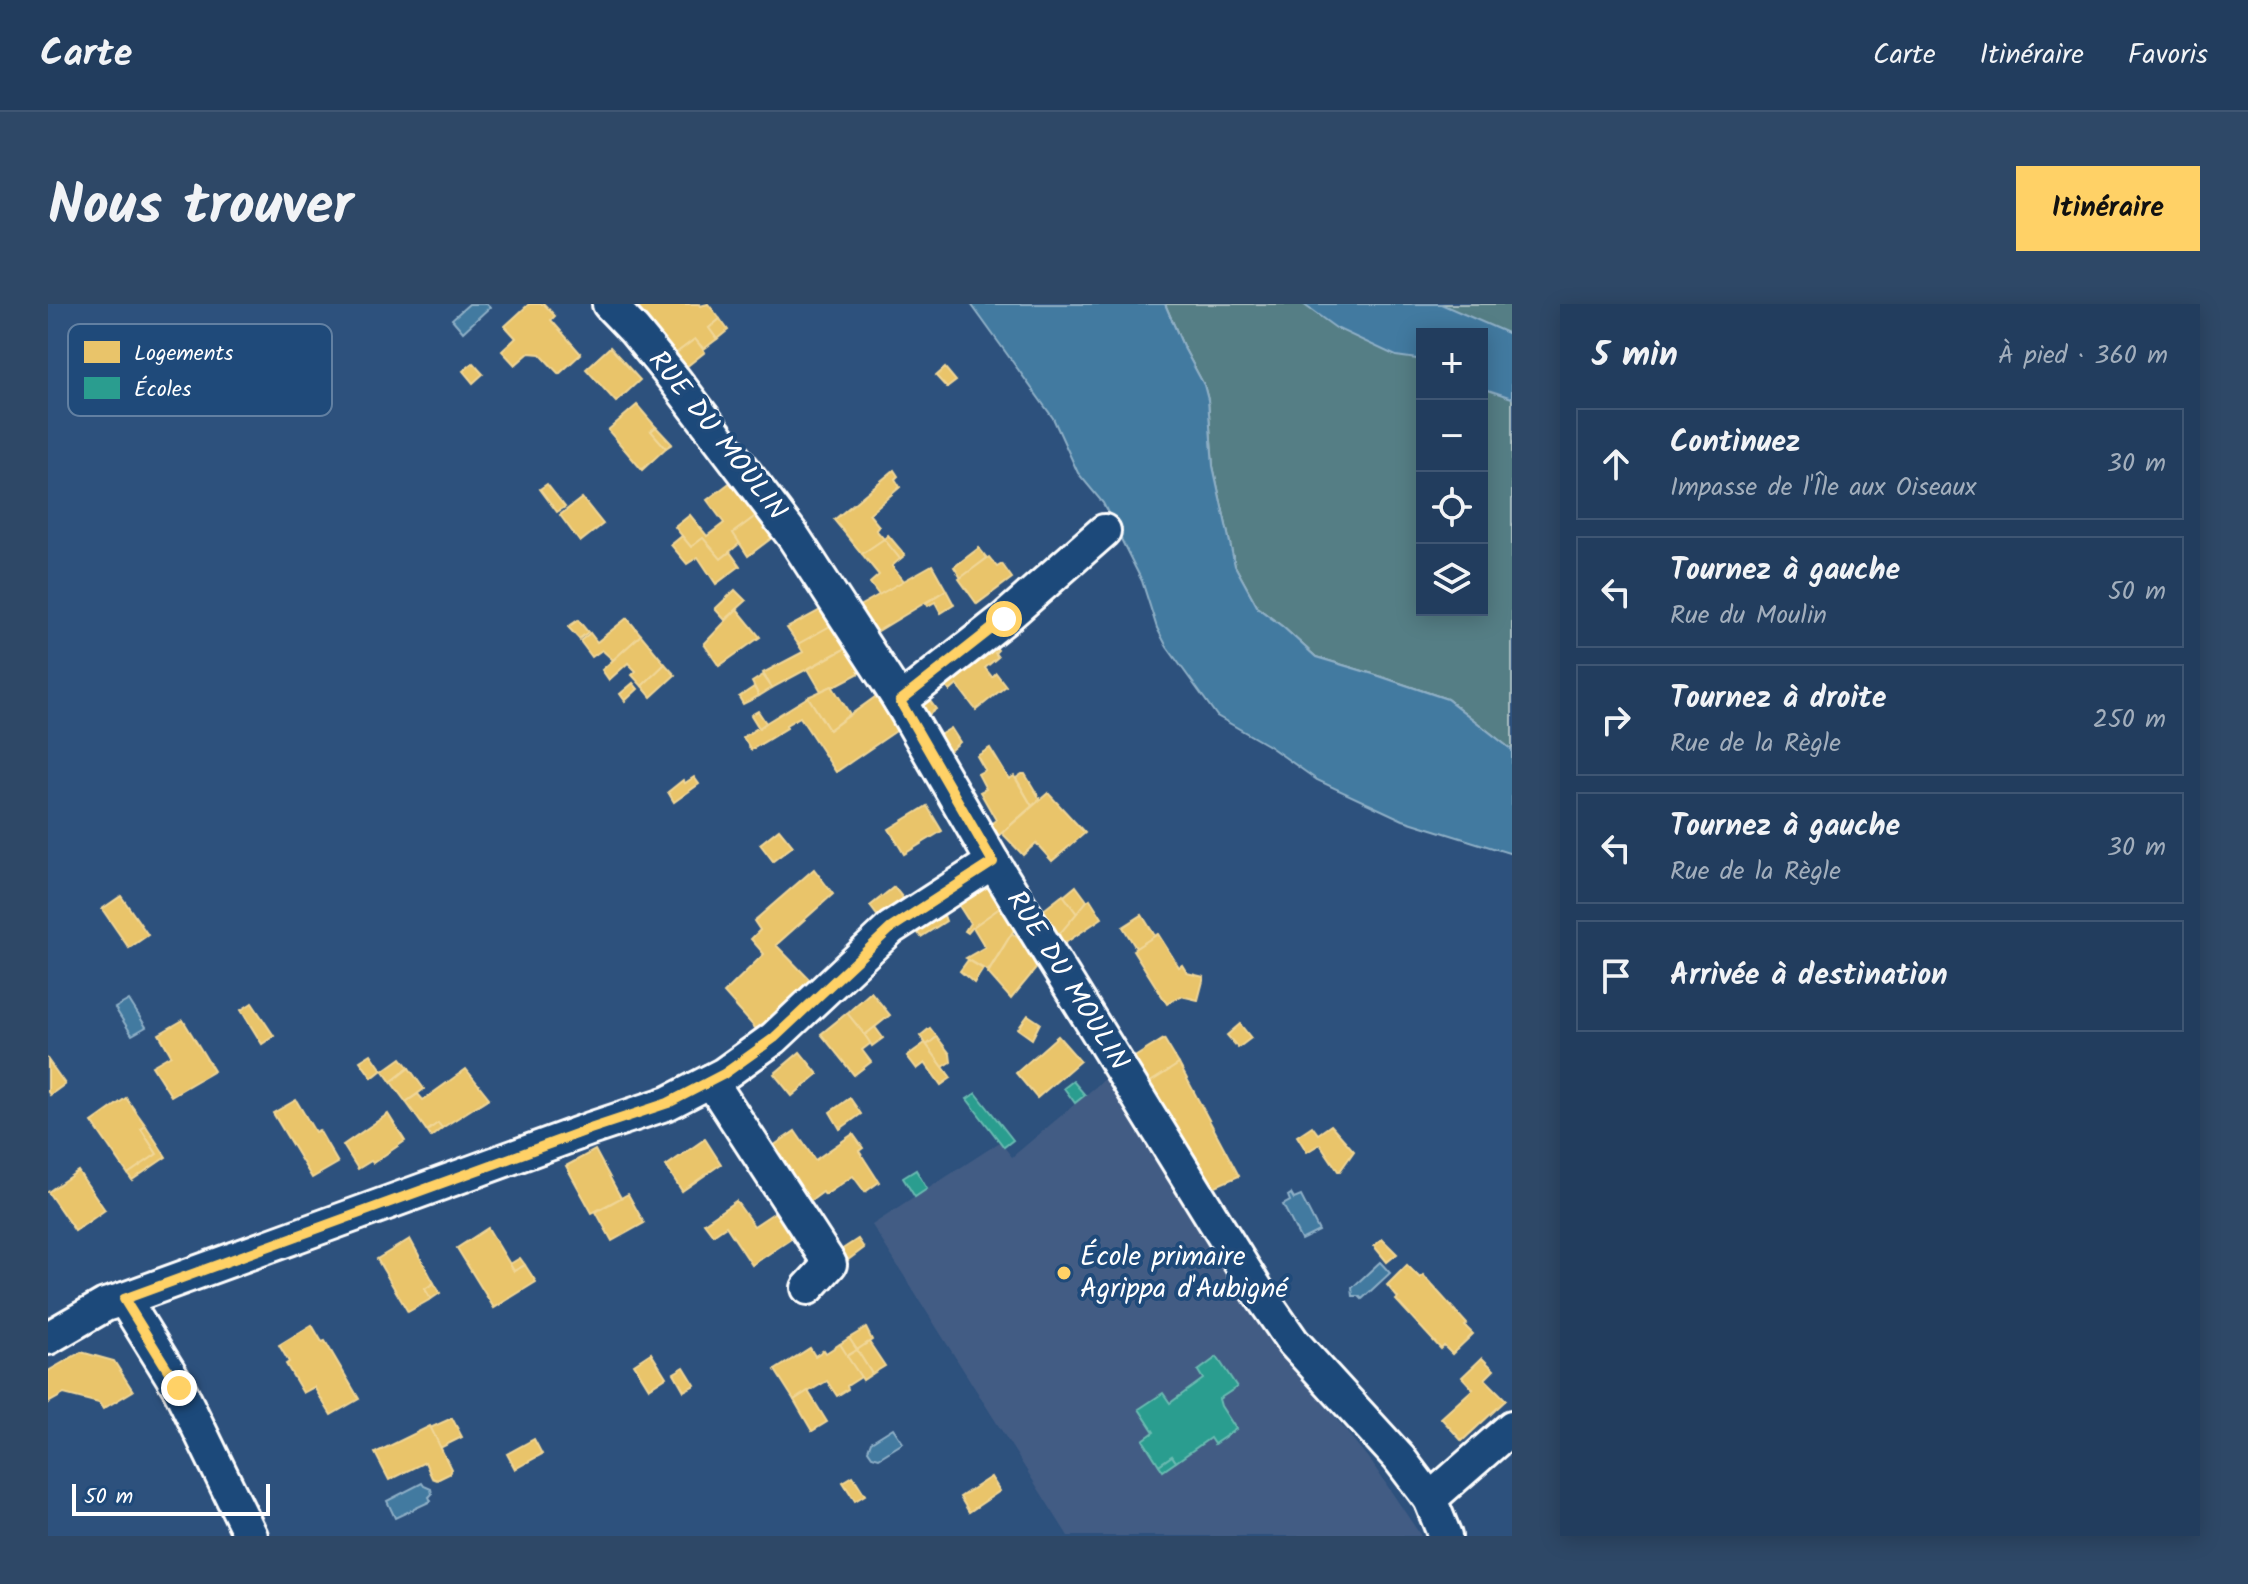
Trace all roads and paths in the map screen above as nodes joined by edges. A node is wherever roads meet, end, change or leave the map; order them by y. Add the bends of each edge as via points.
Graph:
1 (609, 304) edge
2 (1104, 531) dead end
3 (900, 701) junction
4 (993, 862) junction
5 (711, 1081) junction
6 (808, 1288) dead end
7 (124, 1299) junction
8 (48, 1338) edge
9 (1512, 1427) edge
10 (1430, 1499) junction
11 (251, 1536) edge
12 (1445, 1536) edge

1 - 3 street, RUE DU MOULIN via 674,379 793,536
2 - 3 street
3 - 4 street, RUE DU MOULIN
4 - 5 street via 891,928 774,1038
4 - 10 street, RUE DU MOULIN via 1275,1316
5 - 6 street via 830,1264
5 - 7 street via 668,1103
7 - 8 street
7 - 11 street via 179,1388
9 - 10 street
10 - 12 street, RUE DU MOULIN

